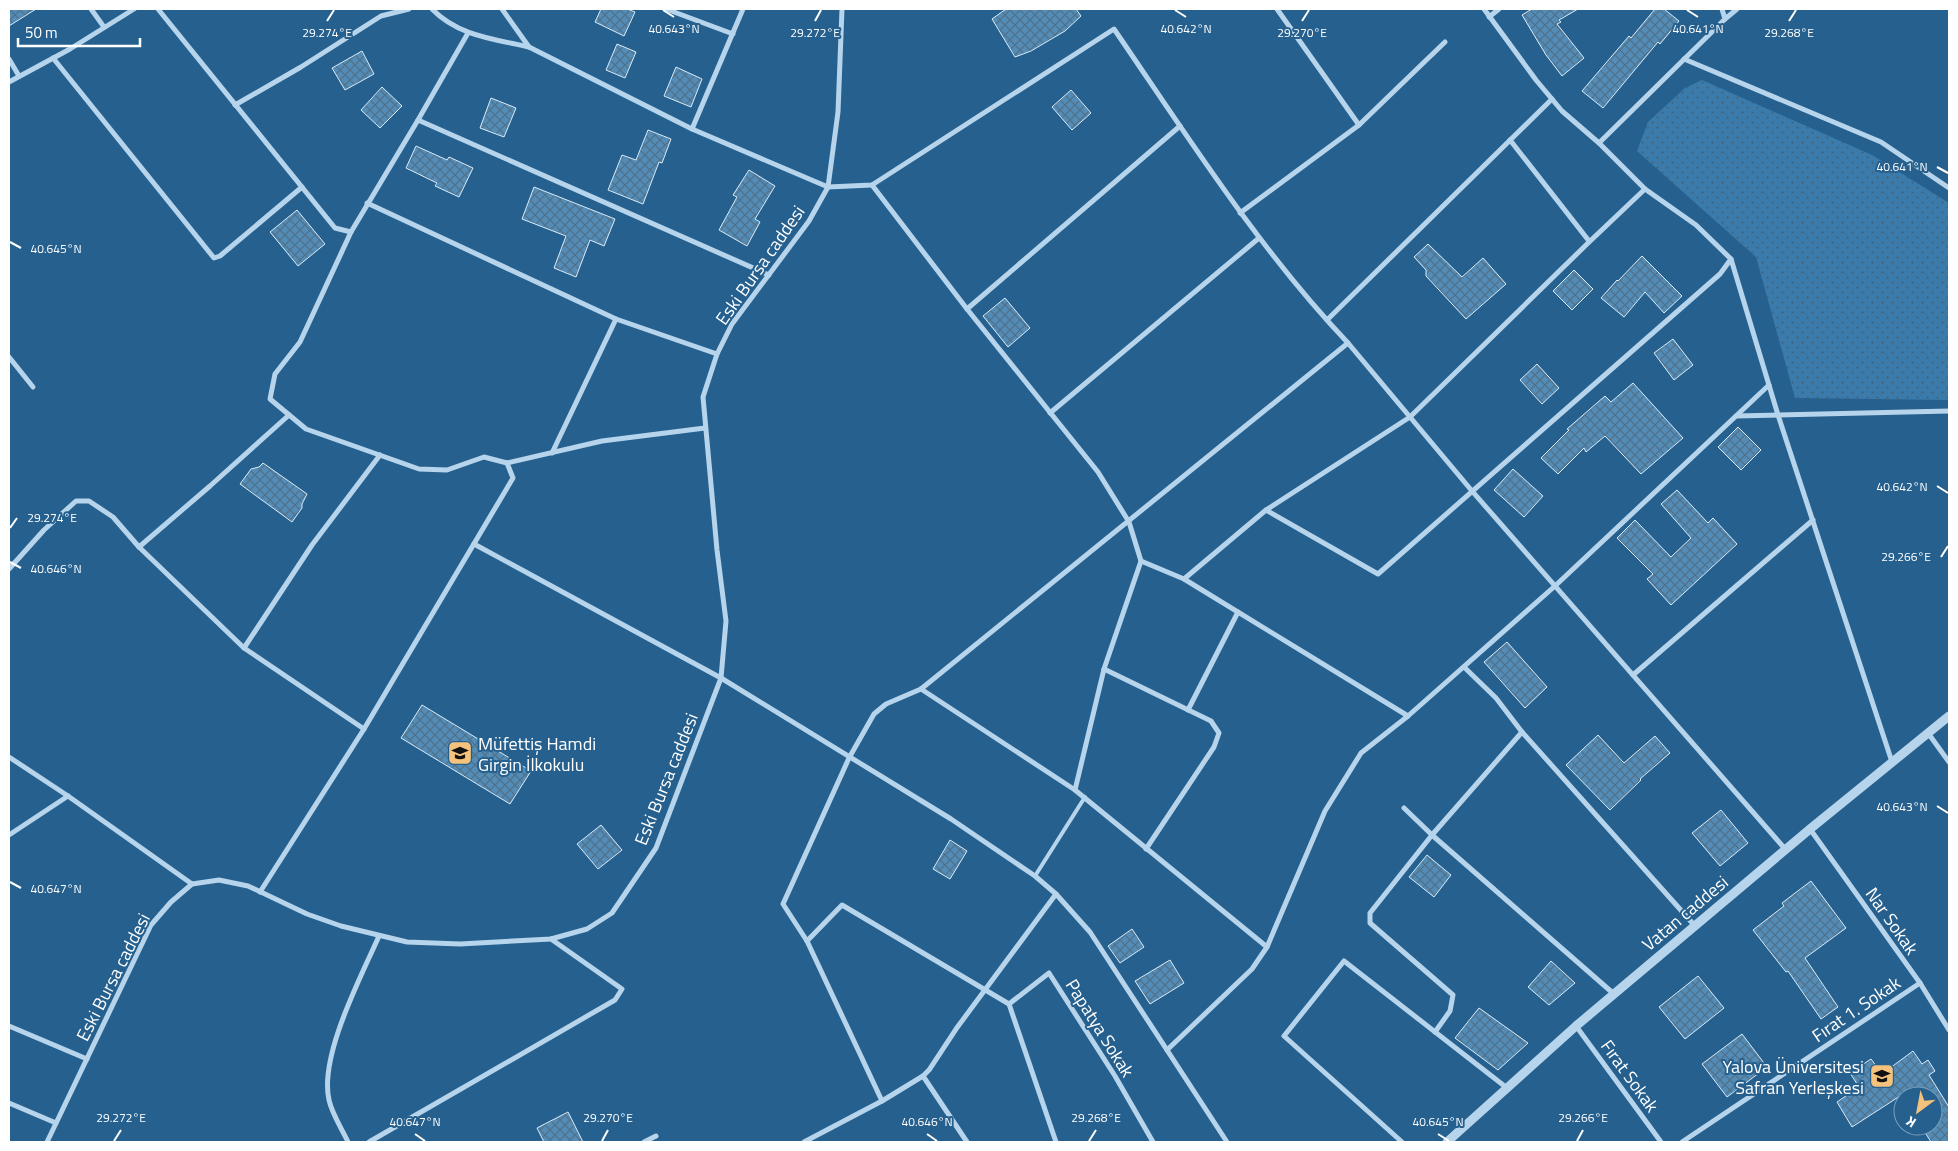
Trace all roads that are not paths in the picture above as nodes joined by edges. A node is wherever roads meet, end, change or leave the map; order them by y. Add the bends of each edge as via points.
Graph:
1 (91, 9) edge
2 (134, 9) edge
3 (158, 9) edge
4 (409, 9) edge
5 (432, 9) edge
6 (502, 9) edge
7 (666, 9) edge
8 (744, 9) edge
9 (842, 9) edge
10 (1277, 9) edge
11 (1484, 9) edge
12 (1499, 9) edge
13 (1722, 9) edge
14 (1737, 9) edge
15 (1488, 17) junction
16 (1725, 19) junction
17 (104, 27) junction
18 (468, 33) junction
19 (733, 34) junction
20 (1445, 42) dead end
21 (529, 47) junction
22 (53, 58) junction
23 (1684, 58) junction
24 (9, 60) edge
25 (19, 76) junction
26 (9, 82) edge
27 (1552, 99) junction
28 (235, 104) junction
29 (418, 120) junction
30 (1359, 125) junction
31 (1180, 126) junction
32 (692, 129) junction
33 (1510, 140) junction
34 (1599, 143) junction
35 (872, 185) junction
36 (302, 187) junction
37 (828, 187) junction
38 (1949, 188) edge
39 (1645, 189) junction
40 (368, 204) junction
41 (1240, 213) junction
42 (351, 232) junction
43 (1259, 238) junction
44 (1589, 241) junction
45 (1730, 259) junction
46 (769, 275) junction
47 (967, 309) junction
48 (616, 318) junction
49 (1327, 320) junction
50 (1348, 343) junction
51 (717, 354) junction
52 (9, 357) edge
53 (1769, 385) junction
54 (33, 386) dead end
55 (1949, 411) edge
56 (1050, 413) junction
57 (289, 415) junction
58 (1778, 415) junction
59 (1736, 416) junction
60 (1410, 417) junction
61 (706, 428) junction
62 (552, 453) junction
63 (380, 455) junction
64 (507, 464) junction
65 (1472, 491) junction
66 (1266, 510) junction
67 (1813, 520) junction
68 (1129, 522) junction
69 (474, 544) junction
70 (140, 547) junction
71 (1141, 561) junction
72 (9, 569) edge
73 (1184, 580) junction
74 (1555, 586) junction
75 (1238, 612) junction
76 (244, 648) junction
77 (1464, 666) junction
78 (1104, 669) junction
79 (1633, 675) junction
80 (720, 678) junction
81 (921, 689) junction
82 (1188, 710) junction
83 (1408, 716) junction
84 (1949, 716) edge
85 (364, 729) junction
86 (1522, 732) junction
87 (1928, 733) junction
88 (9, 757) edge
89 (849, 758) junction
90 (1892, 762) junction
91 (1949, 762) edge
92 (1075, 790) junction
93 (68, 796) junction
94 (1084, 797) junction
95 (1404, 808) dead end
96 (1810, 829) junction
97 (9, 836) edge
98 (1432, 836) junction
99 (1146, 849) junction
100 (1786, 850) junction
101 (1036, 876) junction
102 (192, 884) junction
103 (260, 892) junction
104 (1056, 894) junction
105 (1695, 926) junction
106 (379, 936) junction
107 (551, 938) junction
108 (807, 940) junction
109 (1266, 947) junction
110 (1920, 983) junction
111 (985, 990) junction
112 (1614, 994) junction
113 (1009, 1004) junction
114 (9, 1026) edge
115 (1576, 1026) junction
116 (1949, 1030) edge
117 (1435, 1032) junction
118 (1167, 1050) junction
119 (88, 1059) junction
120 (923, 1076) junction
121 (1507, 1088) junction
122 (882, 1101) junction
123 (9, 1103) edge
124 (56, 1123) junction
125 (656, 1136) dead end
126 (47, 1142) edge
127 (348, 1142) edge
128 (369, 1142) edge
129 (644, 1142) edge
130 (804, 1142) edge
131 (967, 1142) edge
132 (1056, 1142) edge
133 (1153, 1142) edge
134 (1227, 1142) edge
135 (1402, 1142) edge
136 (1447, 1142) edge
137 (1661, 1142) edge
138 (1682, 1142) edge

1 - 17 street
2 - 17 street
3 - 28 street
4 - 28 street via 381,16
5 - 18 street via 443,20
6 - 21 street
7 - 19 street
8 - 19 street
9 - 37 street, Eski Bursa caddesi via 838,112
10 - 30 street
11 - 15 street
12 - 15 street
13 - 16 street
14 - 16 street
15 - 27 street
16 - 23 street
17 - 22 street
18 - 21 street
18 - 29 street
19 - 32 street
20 - 30 street
21 - 32 street
22 - 25 street
22 - 36 street via 214,258
23 - 34 street
23 - 38 street via 1881,142
24 - 25 street
25 - 26 street
27 - 33 street
27 - 34 street
28 - 36 street
29 - 40 street
29 - 46 street
30 - 41 street
31 - 35 street via 1114,29
31 - 41 street
31 - 47 street
32 - 37 street
33 - 44 street
33 - 49 street
34 - 39 street
35 - 37 street
35 - 47 street
36 - 42 street via 335,228
37 - 46 street, Eski Bursa caddesi via 809,221
39 - 44 street
39 - 45 street via 1696,225
40 - 42 street
40 - 48 street
41 - 43 street
42 - 57 street via 300,342 275,374 270,399
43 - 49 street
43 - 56 street
44 - 60 street
45 - 53 street
45 - 65 street via 1720,274
46 - 51 street, Eski Bursa caddesi via 732,324
47 - 56 street
48 - 51 street
48 - 62 street
49 - 50 street
50 - 60 street
50 - 68 street
51 - 61 street, Eski Bursa caddesi via 703,397
52 - 54 street
53 - 58 street
53 - 59 street
55 - 58 street
56 - 68 street via 1098,472
57 - 63 street via 306,429
57 - 70 street
58 - 59 street
58 - 67 street
59 - 74 street
60 - 65 street
60 - 66 street
61 - 62 street via 602,441
61 - 80 street, Eski Bursa caddesi via 726,620
62 - 64 street
63 - 64 street via 419,469 447,470 484,457
63 - 76 street via 312,545
64 - 69 street via 513,478
65 - 66 street via 1378,574
65 - 74 street
66 - 73 street
67 - 79 street
67 - 90 street
68 - 71 street
68 - 81 street
69 - 80 street
69 - 85 street
70 - 72 street via 113,517 89,501 76,501
70 - 76 street
71 - 73 street
71 - 78 street
73 - 75 street
74 - 77 street
74 - 79 street
75 - 82 street
75 - 83 street
76 - 85 street
77 - 83 street
77 - 86 street via 1496,698
78 - 82 street
78 - 92 street
79 - 100 street
80 - 89 street
80 - 107 street, Eski Bursa caddesi via 656,848 638,876 612,914 587,929
81 - 89 street via 886,704 874,714
81 - 92 street
82 - 99 street via 1211,721 1218,733 1214,747
83 - 109 street via 1361,753 1325,811
84 - 87 street, Vatan caddesi
85 - 103 street
86 - 98 street
86 - 105 street
87 - 90 street, Vatan caddesi
87 - 91 street
88 - 93 street
89 - 101 street via 951,819
89 - 108 street via 783,904
90 - 96 street, Vatan caddesi
92 - 94 street
93 - 97 street
93 - 102 street
94 - 99 street
94 - 101 lane
95 - 98 street
96 - 100 street, Vatan caddesi
96 - 110 street, Nar Sokak
98 - 112 street
98 - 117 street via 1370,913 1370,923 1453,995 1450,1011
99 - 109 street
100 - 105 street, Vatan caddesi
101 - 104 street
102 - 103 street, Eski Bursa caddesi via 219,880
102 - 119 street, Eski Bursa caddesi via 151,925
103 - 106 street, Eski Bursa caddesi via 307,914
104 - 111 street
104 - 118 street via 1090,932
105 - 112 street, Vatan caddesi
106 - 107 street, Eski Bursa caddesi via 407,942 460,944
106 - 127 street via 338,1034 329,1070 329,1100
107 - 128 street via 622,989 615,1000
108 - 111 street via 842,905
108 - 122 street
109 - 118 street via 1252,969
110 - 116 street, Nar Sokak
110 - 138 street, Fırat 1. Sokak
111 - 113 street
111 - 120 street
112 - 115 street, Vatan caddesi
113 - 132 street
113 - 133 street, Papatya Sokak via 1049,973
114 - 119 street
115 - 121 street, Vatan caddesi
115 - 137 street, Fırat Sokak
117 - 121 street
117 - 135 street via 1344,961 1284,1036
118 - 134 street
119 - 124 street, Eski Bursa caddesi
120 - 122 street
120 - 131 street
121 - 136 street, Vatan caddesi
122 - 130 street
123 - 124 street
124 - 126 street, Eski Bursa caddesi
125 - 129 street

